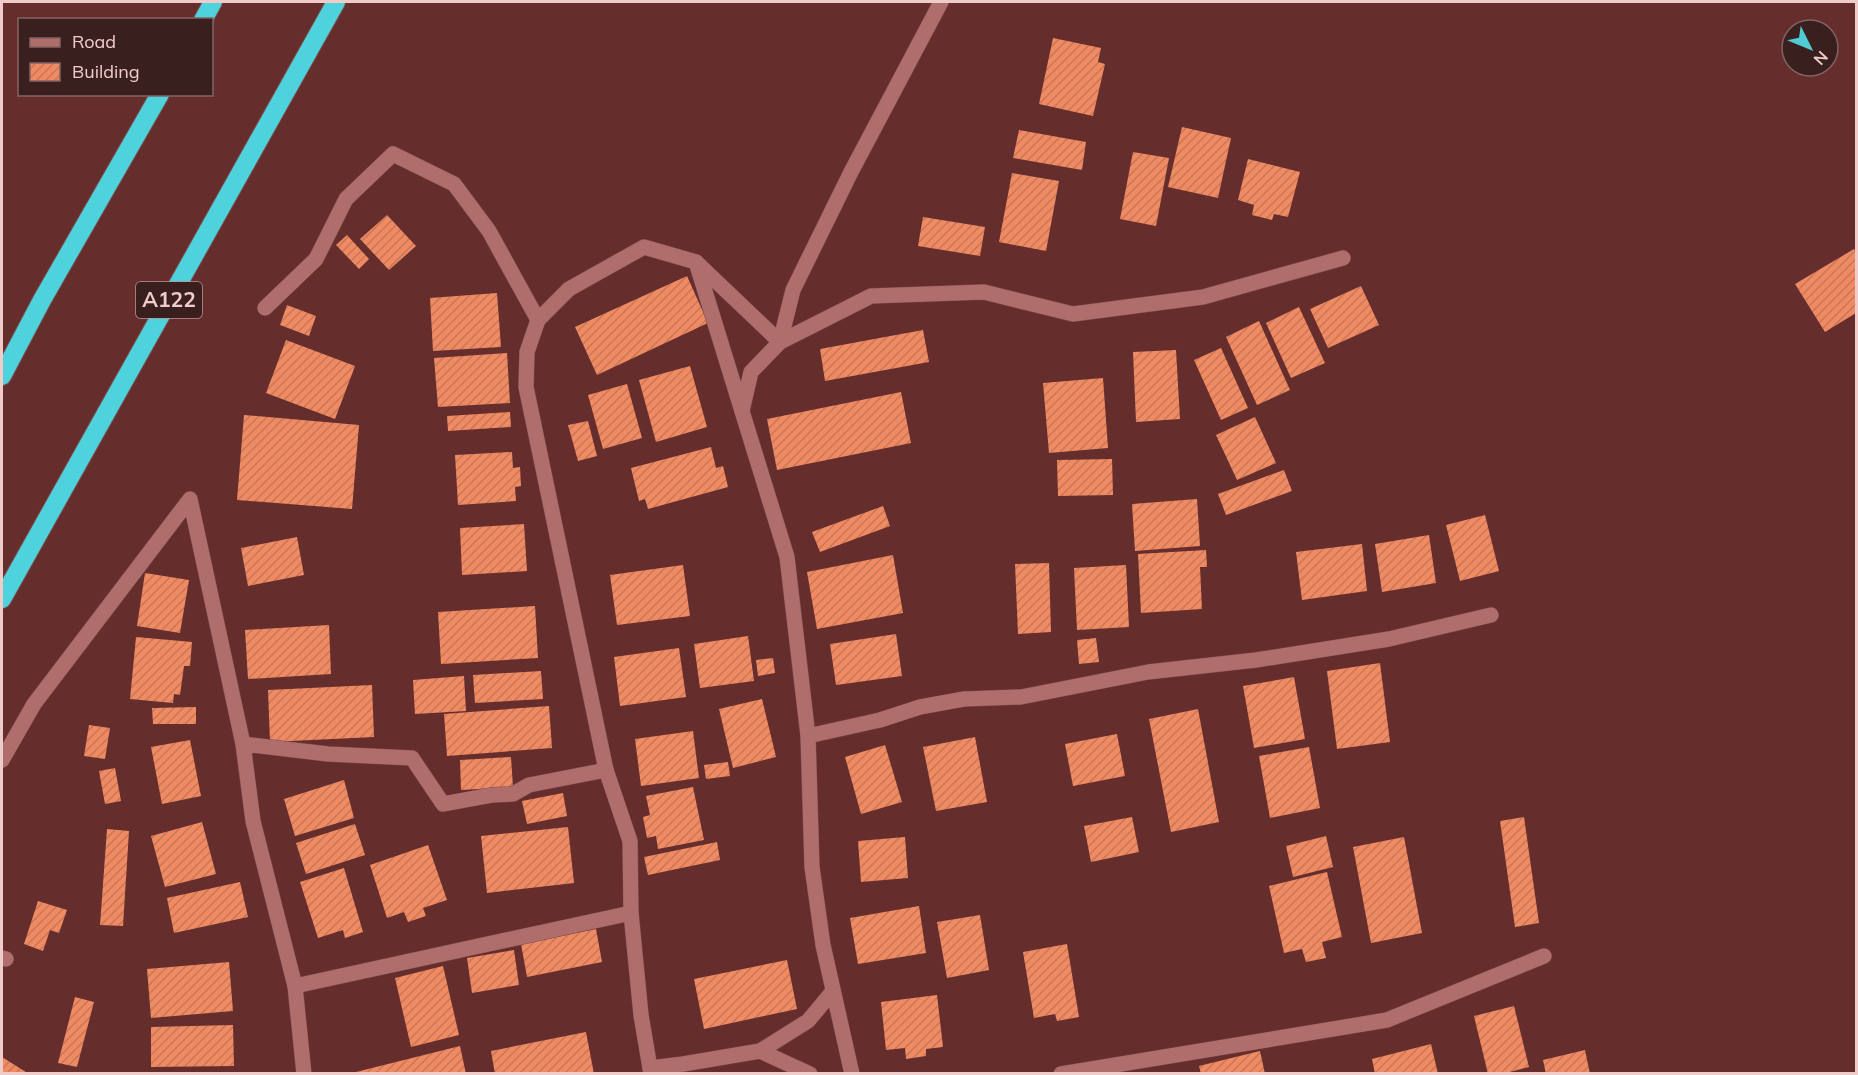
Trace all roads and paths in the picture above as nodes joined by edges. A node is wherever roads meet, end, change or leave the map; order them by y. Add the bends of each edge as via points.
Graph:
1 (213, 2) edge
2 (336, 2) edge
3 (941, 2) edge
4 (204, 18) edge
5 (159, 96) edge
6 (1343, 258) dead end
7 (696, 262) junction
8 (265, 308) dead end
9 (538, 320) junction
10 (780, 342) junction
11 (2, 376) edge
12 (742, 411) junction
13 (2, 600) edge
14 (1491, 615) dead end
15 (808, 736) junction
16 (243, 744) junction
17 (2, 760) edge
18 (606, 770) junction
19 (630, 913) junction
20 (1544, 956) dead end
21 (295, 986) junction
22 (833, 991) junction
23 (760, 1051) junction
24 (650, 1071) edge
25 (304, 1074) edge
26 (810, 1074) edge
27 (852, 1074) edge
28 (1061, 1074) edge

1 - 4 highway
2 - 13 highway, A122
3 - 10 street via 793,290
5 - 11 highway
6 - 10 street via 1203,297 1073,314 984,292 871,296
7 - 9 street via 644,247 568,289
7 - 10 street
7 - 12 street
8 - 9 street via 316,259 346,199 393,154 453,184 489,231
9 - 18 street via 527,352 526,387
10 - 12 street via 751,372
12 - 15 street via 787,557
14 - 15 street via 1367,642 1256,660 1148,672 1021,697 964,699
15 - 22 street via 812,867
16 - 17 street via 190,499 34,704
16 - 18 street via 412,759 442,804 513,794 530,785
16 - 21 street via 253,821
18 - 19 street via 630,841
19 - 21 street
19 - 24 street
20 - 28 street via 1387,1020
21 - 25 street
22 - 23 street via 808,1021
22 - 27 street
23 - 24 street
23 - 26 street

